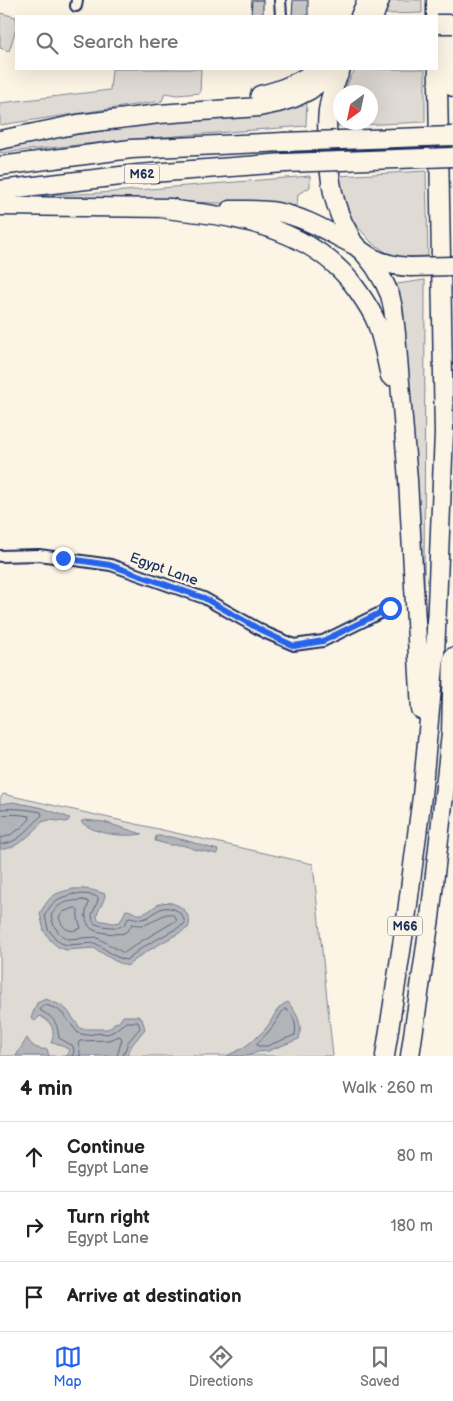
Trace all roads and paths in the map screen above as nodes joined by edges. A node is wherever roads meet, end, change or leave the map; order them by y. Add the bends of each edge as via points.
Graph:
1 (280, 0) edge
2 (367, 0) edge
3 (380, 0) edge
4 (436, 0) edge
5 (451, 0) edge
6 (281, 15) edge
7 (360, 15) edge
8 (374, 15) edge
9 (436, 15) edge
10 (453, 24) edge
11 (438, 26) edge
12 (316, 70) edge
13 (336, 70) edge
14 (341, 70) edge
15 (438, 70) edge
16 (453, 87) edge
17 (159, 114) junction
18 (453, 136) edge
19 (0, 140) edge
20 (453, 157) edge
21 (0, 166) edge
22 (0, 190) edge
23 (0, 206) edge
24 (160, 208) junction
25 (359, 249) junction
26 (453, 266) edge
27 (408, 480) junction
28 (0, 556) edge
29 (390, 608) dead end
30 (453, 657) edge
31 (452, 731) edge
32 (422, 796) junction
33 (385, 1056) edge
34 (410, 1056) edge

1 - 6 street
2 - 7 highway
3 - 8 highway
4 - 9 highway
5 - 16 highway
10 - 11 highway, bridge
12 - 17 highway via 281,90
13 - 17 highway via 310,90 278,103
14 - 25 highway via 329,105 329,171 343,225
15 - 32 highway, M66 via 444,433 435,655
17 - 19 highway via 78,124
18 - 21 highway, M62, bridge via 131,149
20 - 22 highway, M62, bridge via 285,163 138,174
23 - 24 highway
24 - 25 highway via 276,212 305,221
24 - 27 highway via 235,218 272,228 308,244 340,269 366,301 377,323
25 - 26 highway, bridge via 387,264
25 - 27 highway via 384,282 393,308
27 - 32 highway via 422,738
28 - 29 street, Egypt Lane via 39,555 110,565 204,598 294,646 323,641
30 - 31 highway, M66
31 - 34 highway, M66
32 - 33 highway, M66

